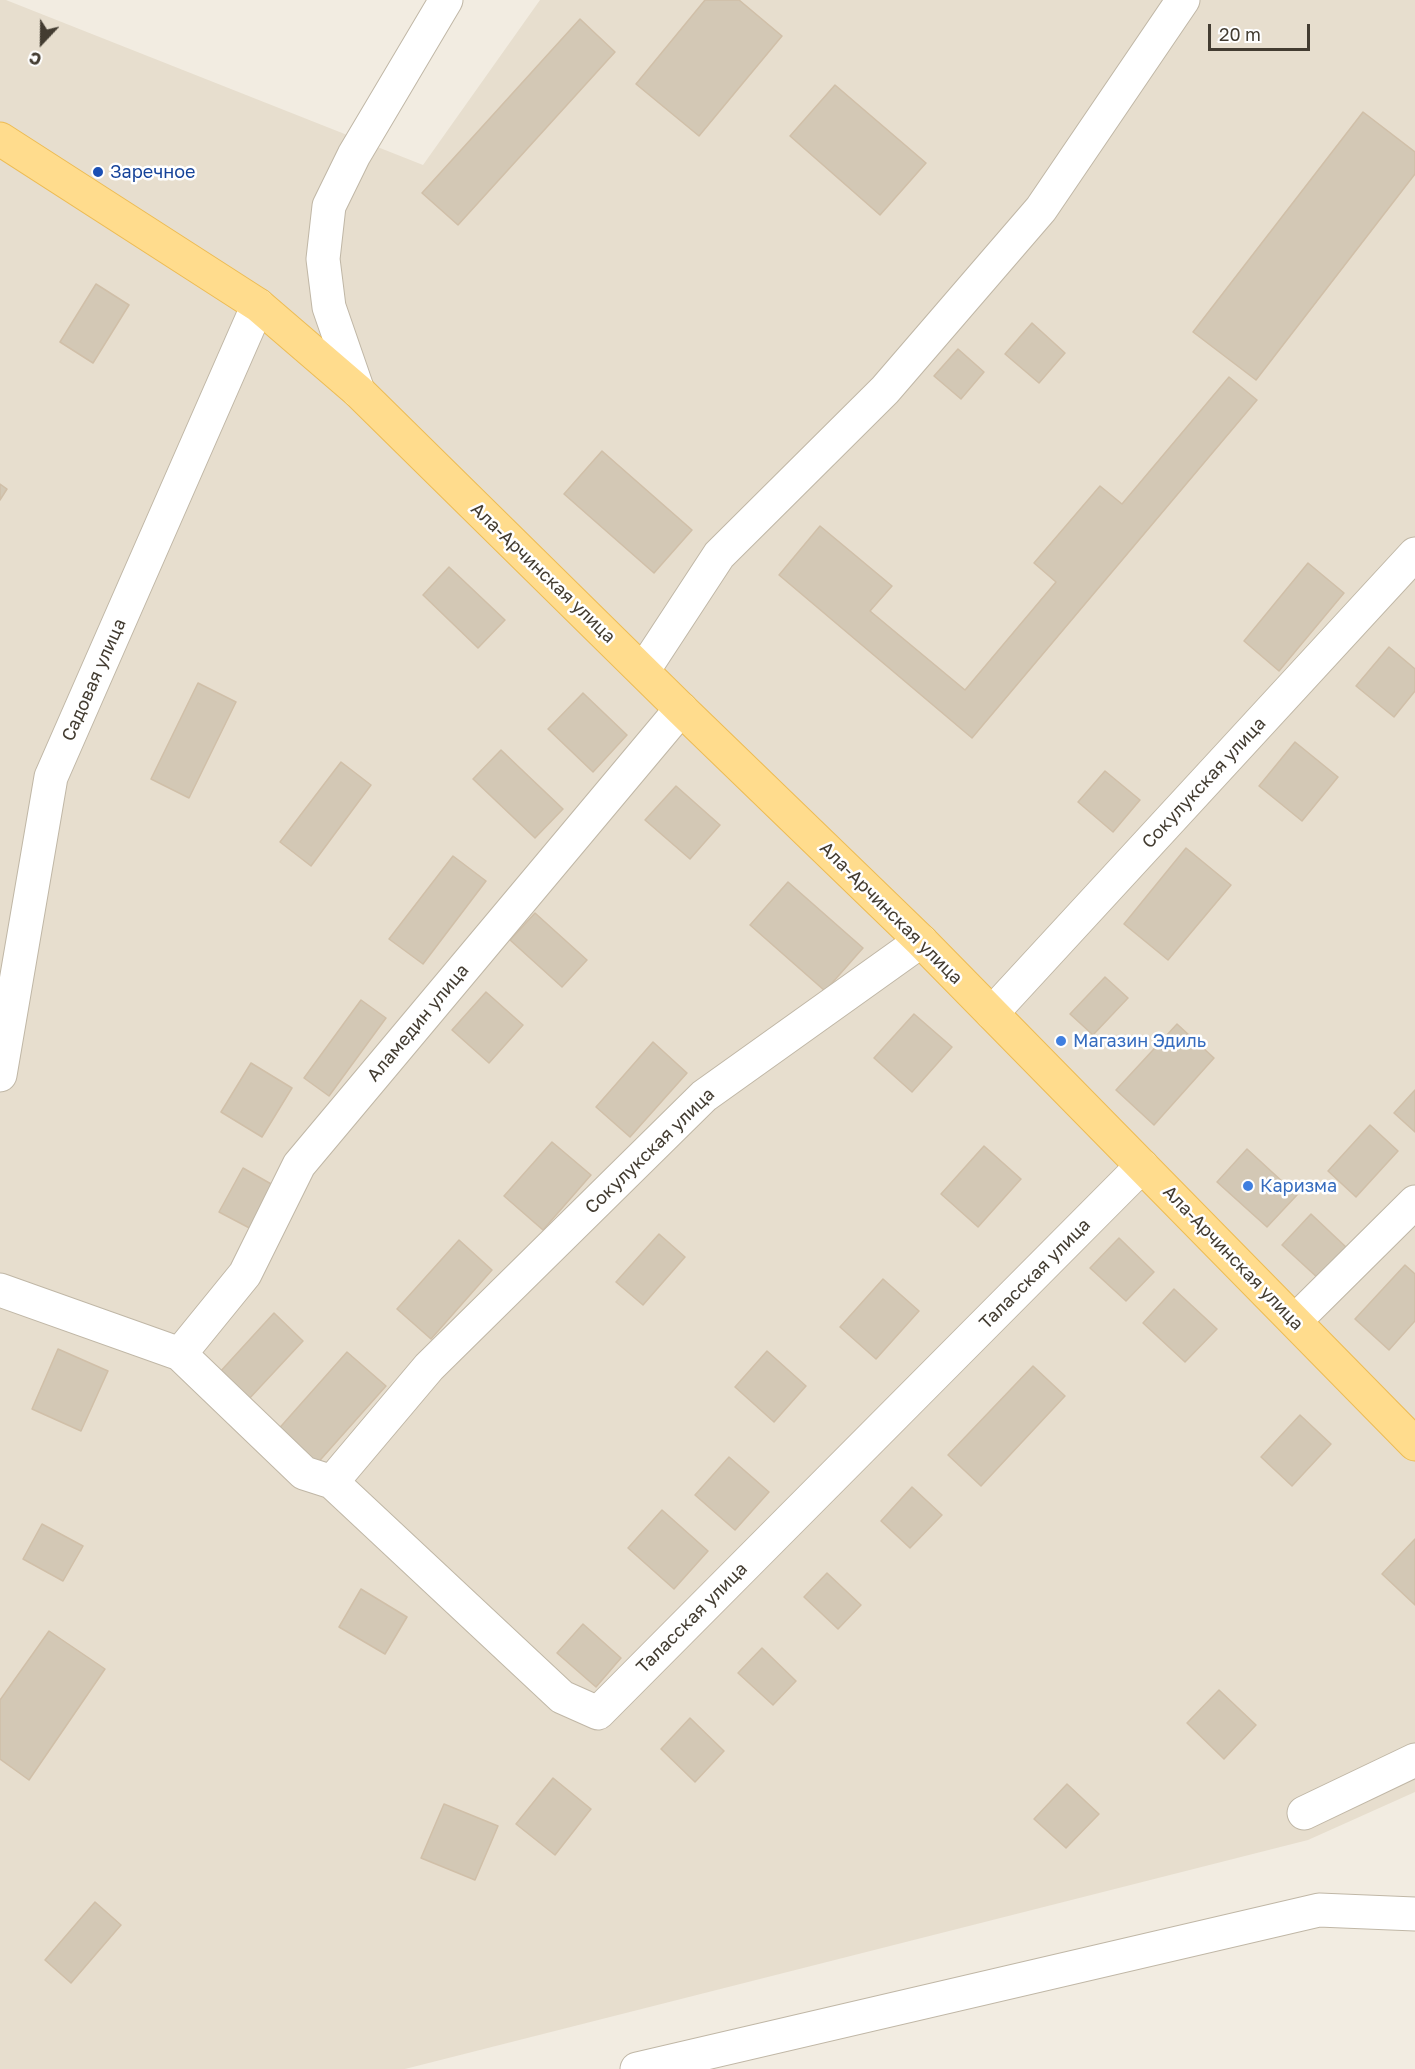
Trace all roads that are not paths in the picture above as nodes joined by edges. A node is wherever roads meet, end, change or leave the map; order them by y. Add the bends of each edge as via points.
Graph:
1 (446, 0) edge
2 (1183, 0) edge
3 (0, 139) edge
4 (258, 305) junction
5 (357, 391) junction
6 (1415, 554) edge
7 (643, 671) junction
8 (681, 709) junction
9 (921, 941) junction
10 (992, 1013) junction
11 (0, 1075) edge
12 (1142, 1166) junction
13 (1415, 1202) edge
14 (0, 1290) edge
15 (1295, 1321) junction
16 (180, 1354) junction
17 (1415, 1444) edge
18 (332, 1482) junction
19 (1415, 1760) edge
20 (1304, 1813) dead end
21 (1415, 1914) edge
22 (637, 2069) edge

1 - 5 street via 354,155 329,206 323,259 329,307
2 - 7 street via 1041,209 885,390 719,555
3 - 4 main road, Ала-Арчинская улица
4 - 5 main road, Ала-Арчинская улица
4 - 11 street, Садовая улица via 51,777
5 - 7 main road, Ала-Арчинская улица
6 - 10 street, Сокулукская улица
7 - 8 main road, Ала-Арчинская улица
8 - 9 main road, Ала-Арчинская улица
8 - 16 street, Аламедин улица via 299,1165 245,1274
9 - 10 main road, Ала-Арчинская улица
9 - 18 street, Сокулукская улица via 704,1096 429,1367
10 - 12 main road, Ала-Арчинская улица
12 - 15 main road, Ала-Арчинская улица
12 - 18 street, Таласская улица via 598,1713 562,1697
13 - 15 street
14 - 16 street
15 - 17 main road, Ала-Арчинская улица
16 - 18 street via 304,1473
19 - 20 street
21 - 22 street via 1319,1910

